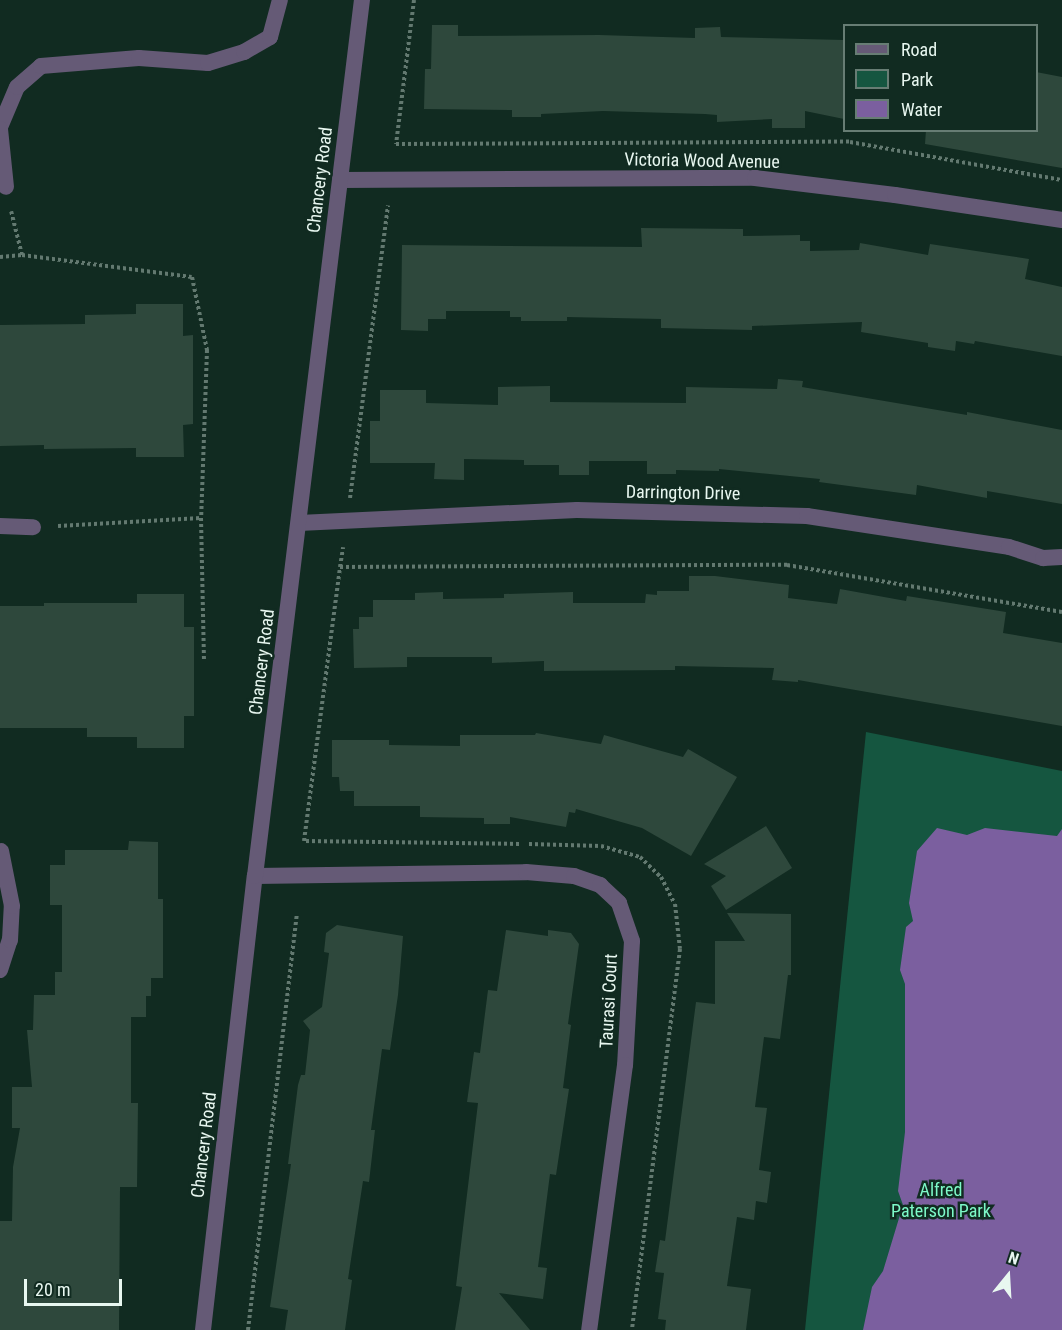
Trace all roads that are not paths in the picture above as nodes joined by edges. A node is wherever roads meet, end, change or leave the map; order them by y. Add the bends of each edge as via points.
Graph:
1 (280, 0) edge
2 (362, 0) edge
3 (0, 128) edge
4 (339, 180) junction
5 (6, 187) road end
6 (1062, 220) edge
7 (299, 523) junction
8 (0, 526) edge
9 (33, 527) road end
10 (1062, 557) edge
11 (1, 851) edge
12 (255, 876) junction
13 (0, 970) edge
14 (203, 1330) edge
15 (589, 1330) edge

1 - 3 street via 270,37 244,52 208,63 139,58 40,66 17,87
2 - 4 street, Chancery Road
3 - 5 street
4 - 6 street, Victoria Wood Avenue via 755,178
4 - 7 street, Chancery Road
7 - 10 street, Darrington Drive via 577,510 807,516 1009,547 1043,558
7 - 12 street, Chancery Road
8 - 9 street
11 - 13 street via 12,906 10,940
12 - 14 street, Chancery Road
12 - 15 street, Taurasi Court via 526,872 574,876 600,885 619,903 632,941 625,1065

